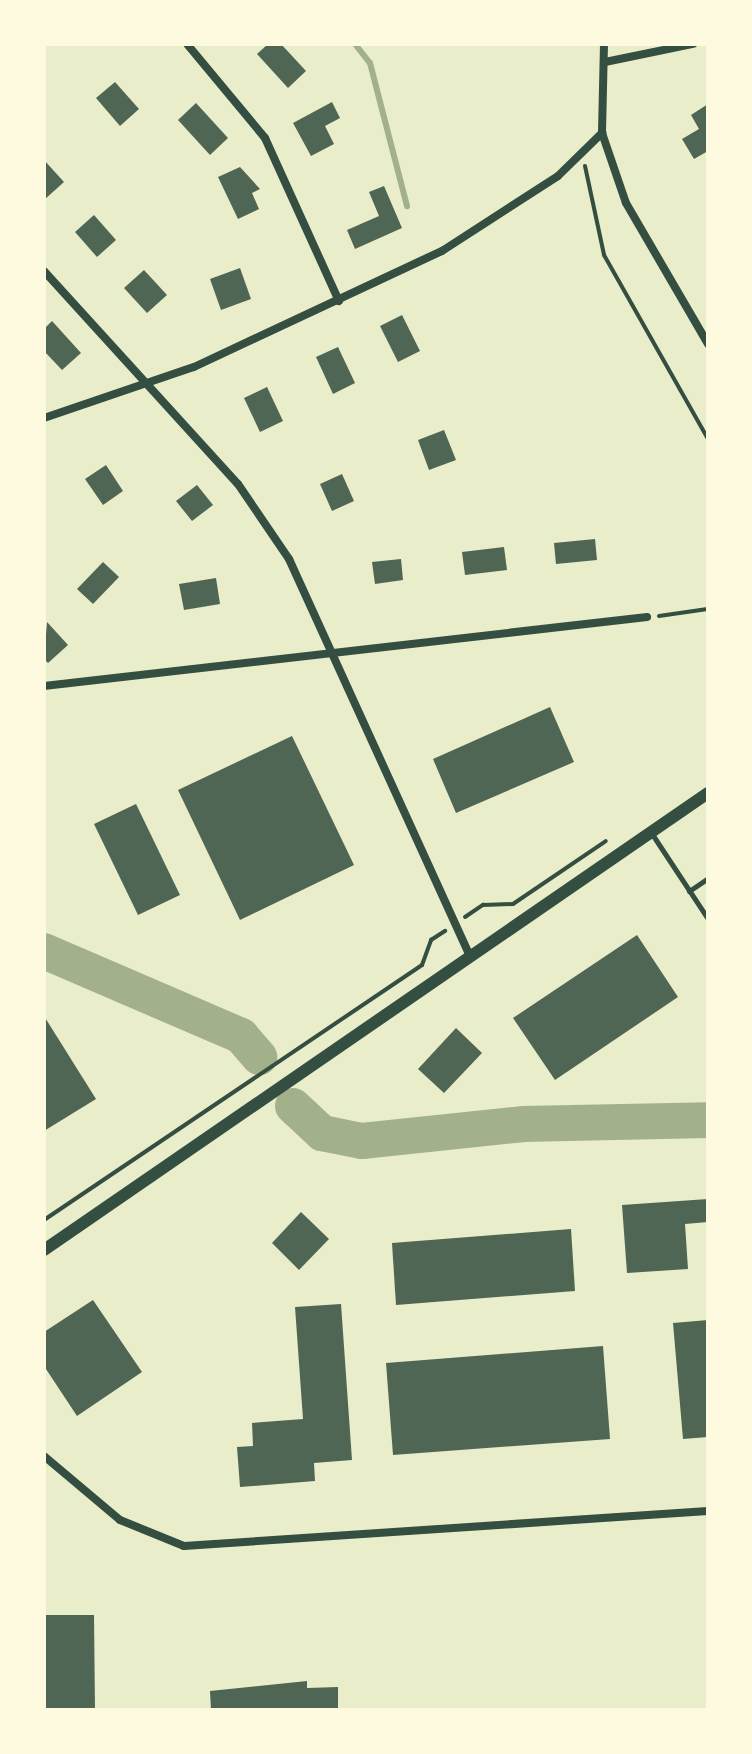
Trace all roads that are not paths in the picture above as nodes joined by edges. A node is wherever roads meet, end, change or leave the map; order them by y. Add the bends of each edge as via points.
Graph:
1 (187, 44) edge
2 (604, 44) edge
3 (693, 44) edge
4 (605, 62) junction
5 (602, 133) junction
6 (44, 271) edge
7 (339, 301) junction
8 (708, 344) edge
9 (145, 381) junction
10 (44, 418) edge
11 (647, 617) road end
12 (329, 649) junction
13 (44, 686) edge
14 (708, 793) edge
15 (651, 833) junction
16 (708, 878) edge
17 (689, 891) junction
18 (708, 919) edge
19 (470, 956) junction
20 (44, 1250) edge
21 (44, 1456) edge
22 (708, 1511) edge

1 - 7 street via 265,138
2 - 4 street
3 - 4 street
4 - 5 street
5 - 7 street via 500,218
5 - 8 street via 639,231
6 - 9 street
7 - 9 street via 194,367
9 - 10 street
9 - 12 street via 238,484 289,559
11 - 12 street
12 - 13 street
12 - 19 street
14 - 15 street
15 - 17 lane
15 - 19 street
16 - 17 lane
17 - 18 lane
19 - 20 street
21 - 22 street via 120,1520 184,1546 260,1546

